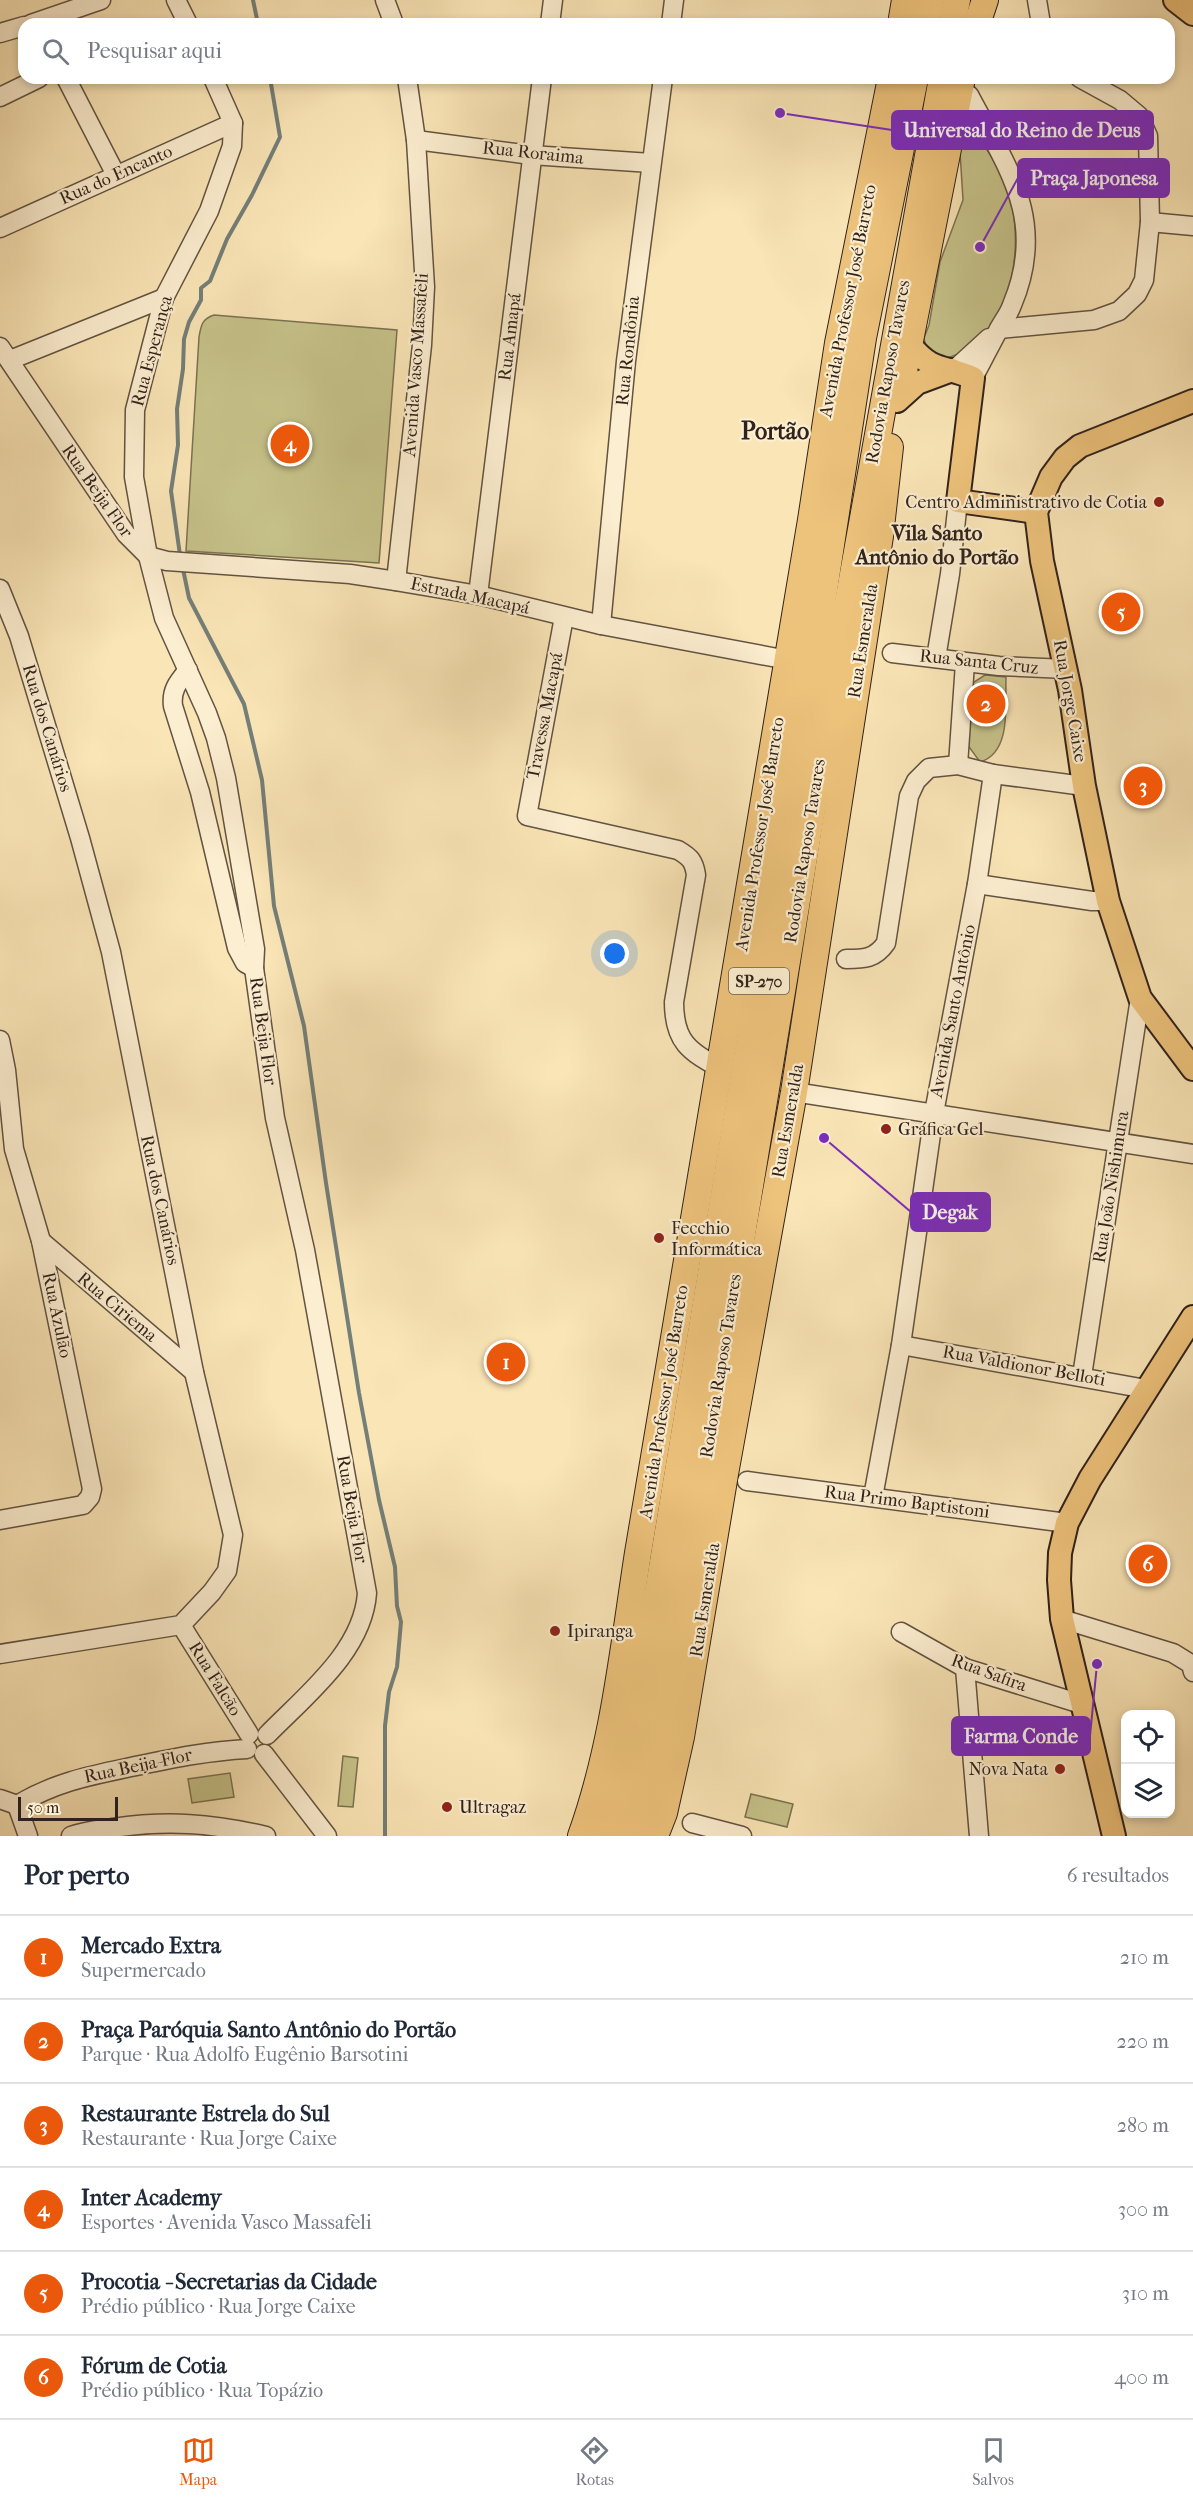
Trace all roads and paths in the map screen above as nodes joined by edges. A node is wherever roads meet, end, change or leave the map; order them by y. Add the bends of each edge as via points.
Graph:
1 (101, 0) edge
2 (176, 0) edge
3 (386, 0) edge
4 (553, 0) edge
5 (674, 0) edge
6 (905, 0) edge
7 (931, 0) edge
8 (957, 0) edge
9 (985, 0) edge
10 (1037, 0) edge
11 (52, 18) edge
12 (185, 18) edge
13 (392, 18) edge
14 (551, 18) edge
15 (672, 18) edge
16 (902, 18) edge
17 (927, 18) edge
18 (953, 18) edge
19 (979, 18) edge
20 (1040, 18) edge
21 (18, 28) edge
22 (0, 33) edge
23 (27, 84) edge
24 (69, 84) edge
25 (216, 84) edge
26 (408, 84) edge
27 (541, 84) edge
28 (662, 84) edge
29 (890, 84) edge
30 (914, 84) edge
31 (941, 84) edge
32 (1091, 84) edge
33 (965, 86) edge
34 (0, 97) edge
35 (233, 123) junction
36 (416, 140) junction
37 (531, 155) junction
38 (651, 163) junction
39 (116, 175) junction
40 (1150, 222) junction
41 (1193, 226) edge
42 (0, 228) edge
43 (164, 298) junction
44 (999, 329) junction
45 (910, 346) junction
46 (5, 354) edge
47 (964, 374) junction
48 (897, 401) junction
49 (1193, 401) edge
50 (957, 501) junction
51 (1036, 512) junction
52 (148, 556) junction
53 (396, 581) junction
54 (0, 589) edge
55 (478, 596) junction
56 (564, 617) junction
57 (600, 625) junction
58 (892, 653) dead end
59 (936, 657) junction
60 (788, 660) junction
61 (965, 663) junction
62 (1066, 669) junction
63 (188, 670) junction
64 (958, 765) junction
65 (993, 774) junction
66 (1084, 786) junction
67 (977, 884) junction
68 (1108, 901) junction
69 (821, 926) junction
70 (846, 959) dead end
71 (254, 968) junction
72 (1140, 998) junction
73 (0, 1041) edge
74 (721, 1069) junction
75 (1193, 1069) edge
76 (794, 1092) junction
77 (934, 1113) junction
78 (1118, 1143) junction
79 (7, 1154) edge
80 (1193, 1154) edge
81 (754, 1163) junction
82 (41, 1240) junction
83 (1193, 1317) edge
84 (901, 1344) junction
85 (194, 1372) junction
86 (1082, 1376) junction
87 (1146, 1389) junction
88 (747, 1481) dead end
89 (873, 1497) junction
90 (0, 1520) edge
91 (1067, 1523) junction
92 (1062, 1619) junction
93 (182, 1625) junction
94 (901, 1632) dead end
95 (0, 1653) edge
96 (965, 1668) junction
97 (1193, 1672) edge
98 (1081, 1704) junction
99 (257, 1743) junction
100 (9, 1802) edge
101 (692, 1823) dead end
102 (28, 1836) edge
103 (71, 1836) edge
104 (266, 1836) edge
105 (327, 1836) edge
106 (581, 1836) edge
107 (606, 1836) edge
108 (631, 1836) edge
109 (655, 1836) edge
110 (742, 1836) edge
111 (979, 1836) edge
112 (1113, 1836) edge

1 - 11 street
2 - 12 street
3 - 13 street
4 - 14 street
5 - 15 street
6 - 16 highway
7 - 17 highway
8 - 18 highway
9 - 19 highway
10 - 20 street
21 - 22 street
23 - 34 street
24 - 39 street
25 - 35 street
26 - 36 street, Avenida Vasco Massafeli
27 - 37 street, Rua Amapá
28 - 38 street, Rua Rondônia
29 - 60 highway, Avenida Professor José Barreto via 838,343
30 - 107 highway, Rodovia Raposo Tavares / SP-270 via 863,338 634,1736
31 - 81 highway, Rodovia Raposo Tavares / SP-270 via 831,695
32 - 40 street via 1120,100 1138,116 1148,136
33 - 44 street via 1023,205 1027,234 1018,288
33 - 45 highway
35 - 39 street, Rua do Encanto
35 - 43 street, Rua Esperança via 232,146 209,211
36 - 37 street, Rua Roraima
36 - 53 street, Avenida Vasco Massafeli via 425,287
37 - 38 street, Rua Roraima
37 - 55 street, Rua Amapá
38 - 57 street, Rua Rondônia via 626,361
39 - 42 street, Rua do Encanto
40 - 41 street
40 - 44 street via 1144,280 1137,294 1119,311 1094,320
43 - 46 street
43 - 52 street, Rua Esperança via 135,410 133,440 134,477
44 - 47 street
45 - 47 main road via 936,368
45 - 48 highway
46 - 52 street, Rua Beija Flor via 126,534
47 - 48 main road via 917,383
47 - 50 main road
48 - 69 highway, Rua Esmeralda
49 - 51 main road via 1080,446 1051,477
50 - 51 main road
50 - 59 street
51 - 62 main road, Rua Jorge Caixe via 1042,561
52 - 53 street, Estrada Macapá via 167,561
52 - 63 street, Rua Beija Flor via 164,618
53 - 55 street, Estrada Macapá
54 - 85 street, Rua dos Canários via 19,636 111,952
55 - 56 street, Estrada Macapá
56 - 57 street, Estrada Macapá
56 - 74 street, Travessa Macapá via 527,816 678,850 690,857 696,875 674,1021 678,1034 694,1054
57 - 60 street, Estrada Macapá
58 - 59 street, Rua Santa Cruz
59 - 61 street, Rua Santa Cruz
60 - 74 highway, Avenida Professor José Barreto
61 - 62 street, Rua Santa Cruz
61 - 64 street
62 - 66 main road, Rua Jorge Caixe
63 - 71 street, Rua Beija Flor via 216,738 226,778 255,949
63 - 71 street via 171,695 173,706 200,792 237,948 245,963
64 - 65 street
64 - 70 street via 929,768 916,781 909,796 886,943 868,959
65 - 66 street
65 - 67 street, Avenida Santo Antônio
66 - 68 main road, Rua Jorge Caixe
67 - 68 street
67 - 77 street, Avenida Santo Antônio
68 - 72 main road, Rua Jorge Caixe
69 - 76 highway, Rua Esmeralda
69 - 81 highway via 779,1089
71 - 99 street, Rua Beija Flor via 275,1118 305,1250 367,1593 361,1624 339,1659
72 - 75 main road, Rua Jorge Caixe
72 - 78 street, Rua João Nishimura
73 - 79 street, Rua Azulão via 6,1070
74 - 106 highway, Avenida Professor José Barreto via 618,1693 602,1773
76 - 77 street
76 - 109 highway, Rua Esmeralda via 681,1737
77 - 78 street
77 - 84 street, Avenida Santo Antônio
78 - 80 street
78 - 86 street, Rua João Nishimura
79 - 82 street, Rua Azulão
81 - 108 highway, Rodovia Raposo Tavares / SP-270 via 666,1697
82 - 85 street, Rua Ciriema
82 - 90 street, Rua Azulão via 92,1489 83,1505
83 - 87 main road
84 - 86 street, Rua Valdionor Belloti
84 - 89 street, Avenida Santo Antônio
85 - 93 street, Rua dos Canários via 233,1535 227,1571
86 - 87 street, Rua Valdionor Belloti
87 - 91 main road
88 - 89 street, Rua Primo Baptistoni
89 - 91 street, Rua Primo Baptistoni
91 - 92 main road via 1060,1553
92 - 97 street via 1173,1653 1191,1664
92 - 98 main road
93 - 95 street
93 - 99 street, Rua Falcão
94 - 96 street, Rua Safira
96 - 98 street, Rua Safira
96 - 111 street
98 - 112 main road
99 - 100 street, Rua Beija-Flor via 71,1780
99 - 105 street, Rua Falcão
100 - 102 street
101 - 110 street
103 - 104 street via 138,1824 185,1822

